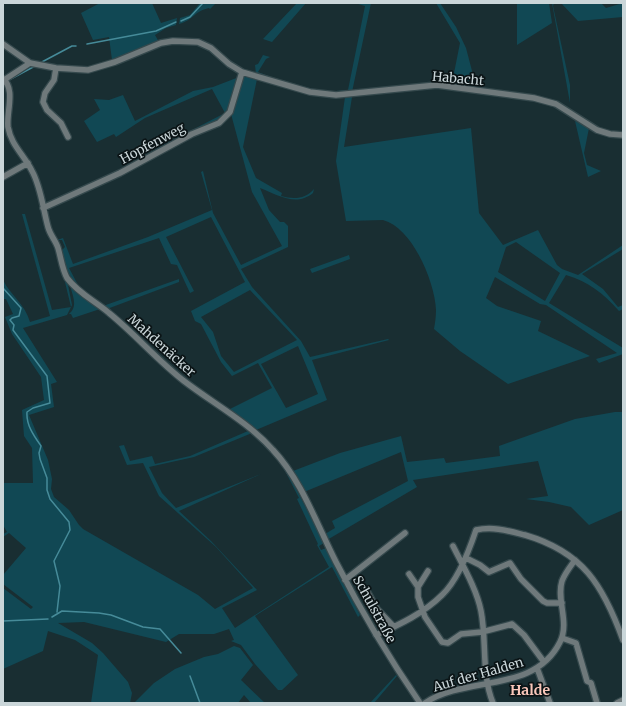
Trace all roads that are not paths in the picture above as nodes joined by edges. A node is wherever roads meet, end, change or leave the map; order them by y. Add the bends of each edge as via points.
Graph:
1 (3, 44) edge
2 (34, 64) junction
3 (56, 68) junction
4 (242, 72) junction
5 (5, 81) edge
6 (623, 135) edge
7 (68, 137) dead end
8 (28, 163) junction
9 (3, 177) edge
10 (43, 208) junction
11 (316, 523) joint
12 (405, 533) dead end
13 (453, 546) dead end
14 (466, 558) junction
15 (575, 560) junction
16 (462, 565) junction
17 (428, 571) dead end
18 (409, 574) dead end
19 (345, 580) junction
20 (418, 587) junction
21 (368, 593) dead end
22 (562, 603) junction
23 (424, 609) junction
24 (394, 627) junction
25 (482, 632) junction
26 (376, 635) junction
27 (562, 638) junction
28 (623, 640) edge
29 (544, 662) junction
30 (537, 668) junction
31 (488, 683) junction
32 (623, 700) edge
33 (420, 703) edge
34 (425, 703) edge
35 (493, 703) edge
36 (550, 703) edge
37 (596, 703) edge
38 (617, 703) edge

1 - 2 street
2 - 3 street, Habacht
2 - 5 street
3 - 4 street, Habacht via 88,70 160,43 181,41 205,45
3 - 7 street via 54,80 45,93 43,102 47,110 61,123
4 - 6 street, Habacht via 310,92 336,95 437,85 534,98 556,104 597,130
4 - 10 street, Hopfenweg via 230,112 219,123
5 - 8 street, Mahdenäcker via 10,92 8,125 11,139
8 - 9 street
8 - 10 street, Mahdenäcker via 34,173
10 - 11 street, Mahdenäcker via 64,272 72,284 107,311 164,365 260,437 284,464
11 - 19 street, Schulstraße
12 - 19 street
13 - 16 street
14 - 15 street via 476,530 492,528 540,540 560,549
14 - 16 street
14 - 22 street via 489,572 510,563 521,579 543,601
15 - 22 street, Auf der Halden via 562,582
15 - 28 street via 598,583
16 - 23 street via 443,594
16 - 25 street via 476,592
17 - 20 street
18 - 20 street
19 - 26 street, Schulstraße
20 - 23 street via 418,597
21 - 24 street via 377,609
22 - 27 street, Auf der Halden
23 - 24 street
23 - 25 street via 425,617 442,642 448,643 461,634
24 - 26 street
25 - 29 street via 512,624 524,635
25 - 31 street
26 - 33 street, Schulstraße via 393,665
27 - 29 street, Auf der Halden
27 - 37 street via 576,643
29 - 30 street, Auf der Halden
30 - 31 street, Auf der Halden via 514,678
30 - 36 street
31 - 34 street, Auf der Halden via 448,692
31 - 35 street
32 - 38 street

